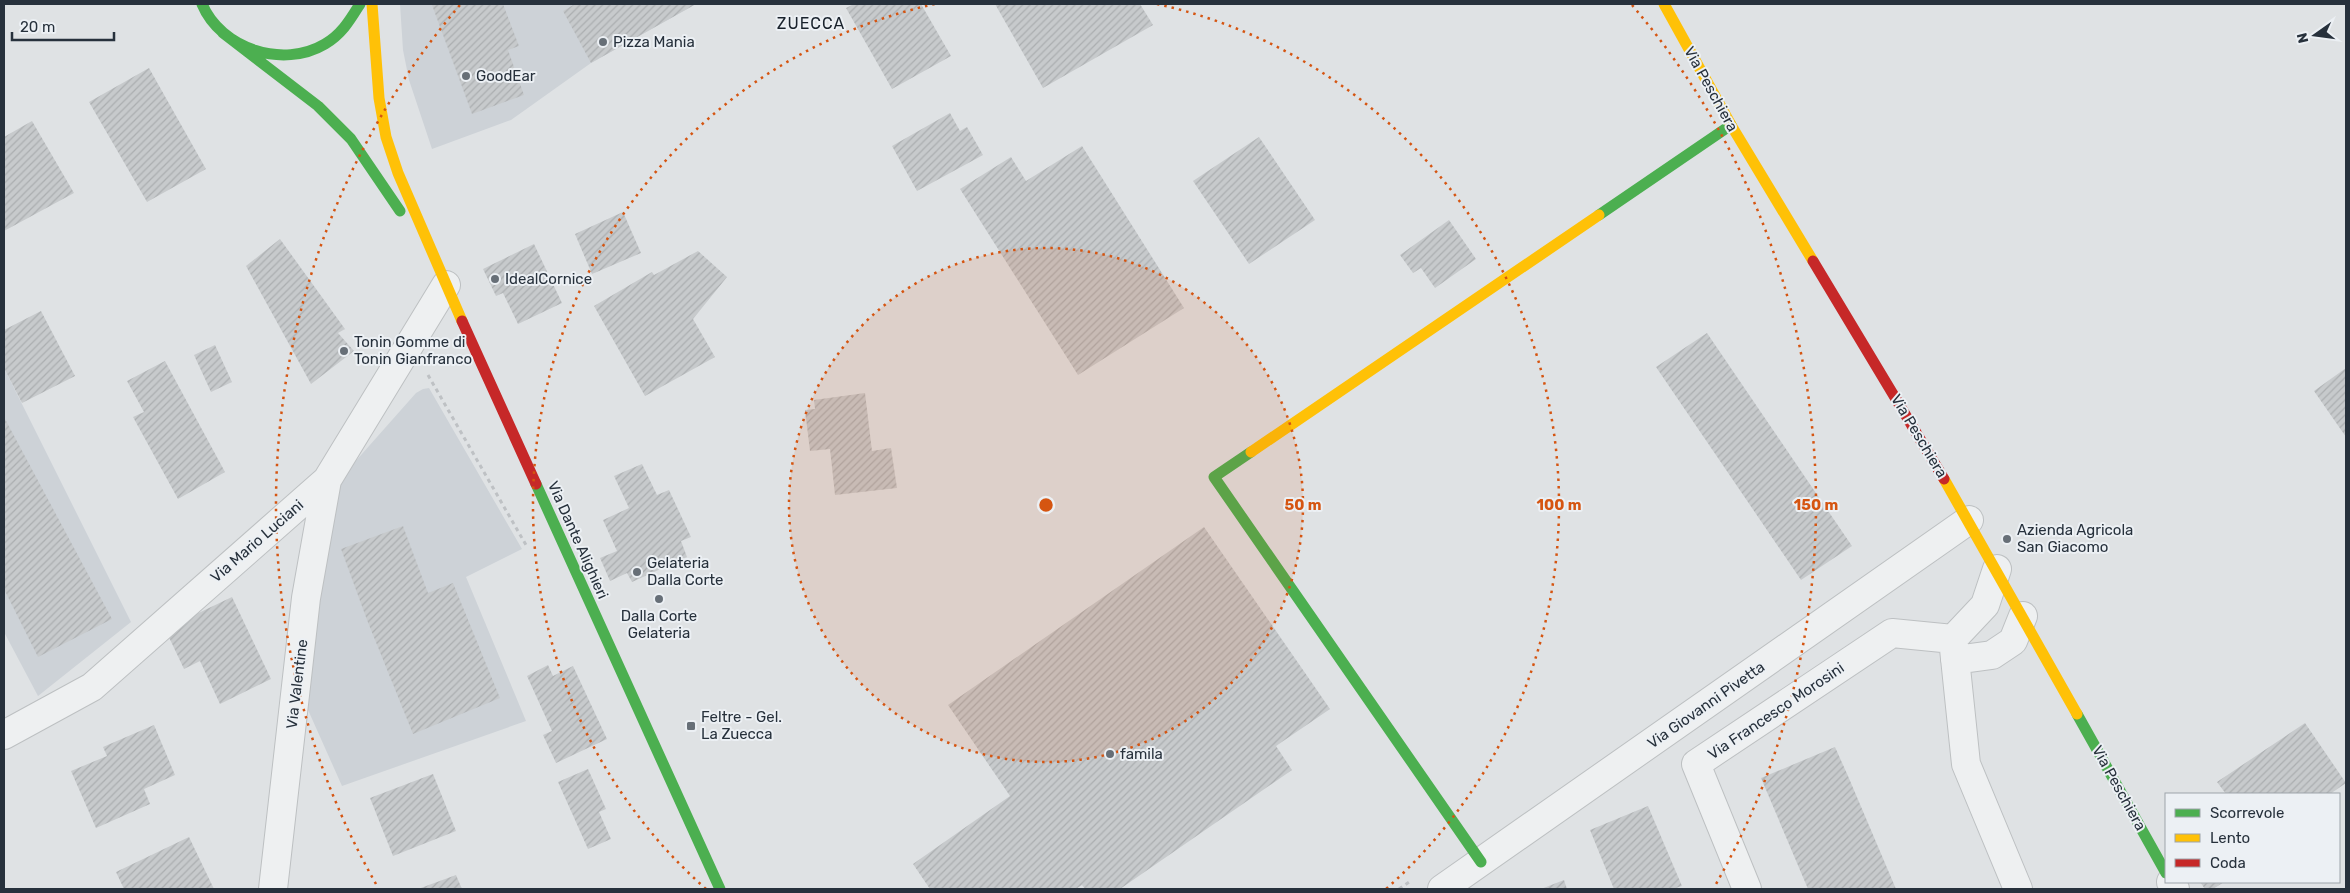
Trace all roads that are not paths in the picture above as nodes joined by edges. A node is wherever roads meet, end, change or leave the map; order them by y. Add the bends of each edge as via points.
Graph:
1 (202, 4) edge
2 (360, 4) edge
3 (372, 4) edge
4 (1664, 4) edge
5 (223, 33) junction
6 (1731, 125) junction
7 (446, 285) junction
8 (327, 480) junction
9 (1969, 520) junction
10 (1996, 569) junction
11 (2023, 616) junction
12 (1954, 650) junction
13 (4, 736) edge
14 (1481, 862) junction
15 (2165, 871) edge
16 (273, 889) edge
17 (720, 889) edge
18 (1442, 889) edge
19 (1747, 889) edge
20 (2018, 889) edge

1 - 5 street
2 - 5 street via 348,24 327,42 302,53 275,56 248,50
3 - 7 street, Via Dante Alighieri via 379,98 386,137
4 - 6 street, Via Peschiera
5 - 7 street, Via Dante Alighieri via 318,106 351,139 385,186
6 - 9 street, Via Peschiera
6 - 14 street via 1214,477
7 - 8 street, Via Mario Luciani
7 - 17 street, Via Dante Alighieri
8 - 13 street, Via Mario Luciani via 92,687
8 - 16 street, Via Valentine via 306,598
9 - 10 street, Via Peschiera
9 - 14 street, Via Giovanni Pivetta
10 - 11 street, Via Peschiera
10 - 12 street via 1986,605
11 - 12 street via 2013,641 1992,655
11 - 15 street, Via Peschiera
12 - 19 street, Via Francesco Morosini via 1892,633 1696,764
12 - 20 street via 1966,764
14 - 18 street, Via Giovanni Pivetta

